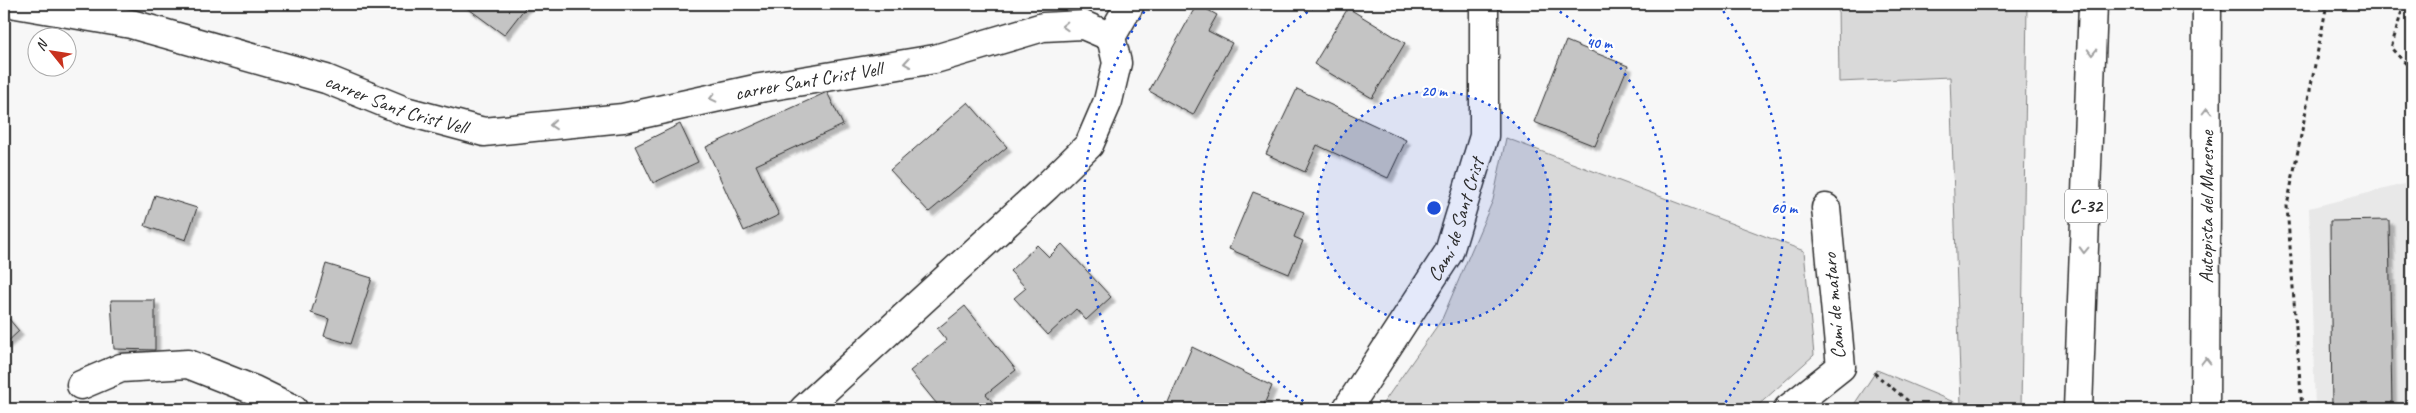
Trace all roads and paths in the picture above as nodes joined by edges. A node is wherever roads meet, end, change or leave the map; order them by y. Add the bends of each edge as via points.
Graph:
1 (16, 4) edge
2 (1130, 4) edge
3 (1484, 4) edge
4 (2094, 4) edge
5 (2208, 4) edge
6 (2327, 4) edge
7 (2404, 4) edge
8 (1111, 37) junction
9 (2412, 70) edge
10 (1826, 208) dead end
11 (1841, 367) junction
12 (81, 385) dead end
13 (293, 409) edge
14 (804, 409) edge
15 (1348, 409) edge
16 (1788, 409) edge
17 (1918, 409) edge
18 (2078, 409) edge
19 (2205, 409) edge
20 (2302, 409) edge

8 -> 1 main road, carrer Sant Crist Vell via 1083,25 1043,27 935,59 760,88 623,118 484,132 405,111 326,79 131,24
2 - 8 main road
3 - 15 main road, Camí de Sant Crist via 1484,136 1449,252
4 -> 18 main road, C-32
19 -> 5 main road, Autopista del Maresme
6 - 20 path via 2287,206
7 - 9 path via 2391,48
8 - 14 main road via 1117,63 1108,101 1088,145 1033,200
10 - 11 main road, Camí de mataro
11 - 16 main road, Camí de mataro
11 - 17 path via 1860,361
12 - 13 main road via 121,368 188,364

